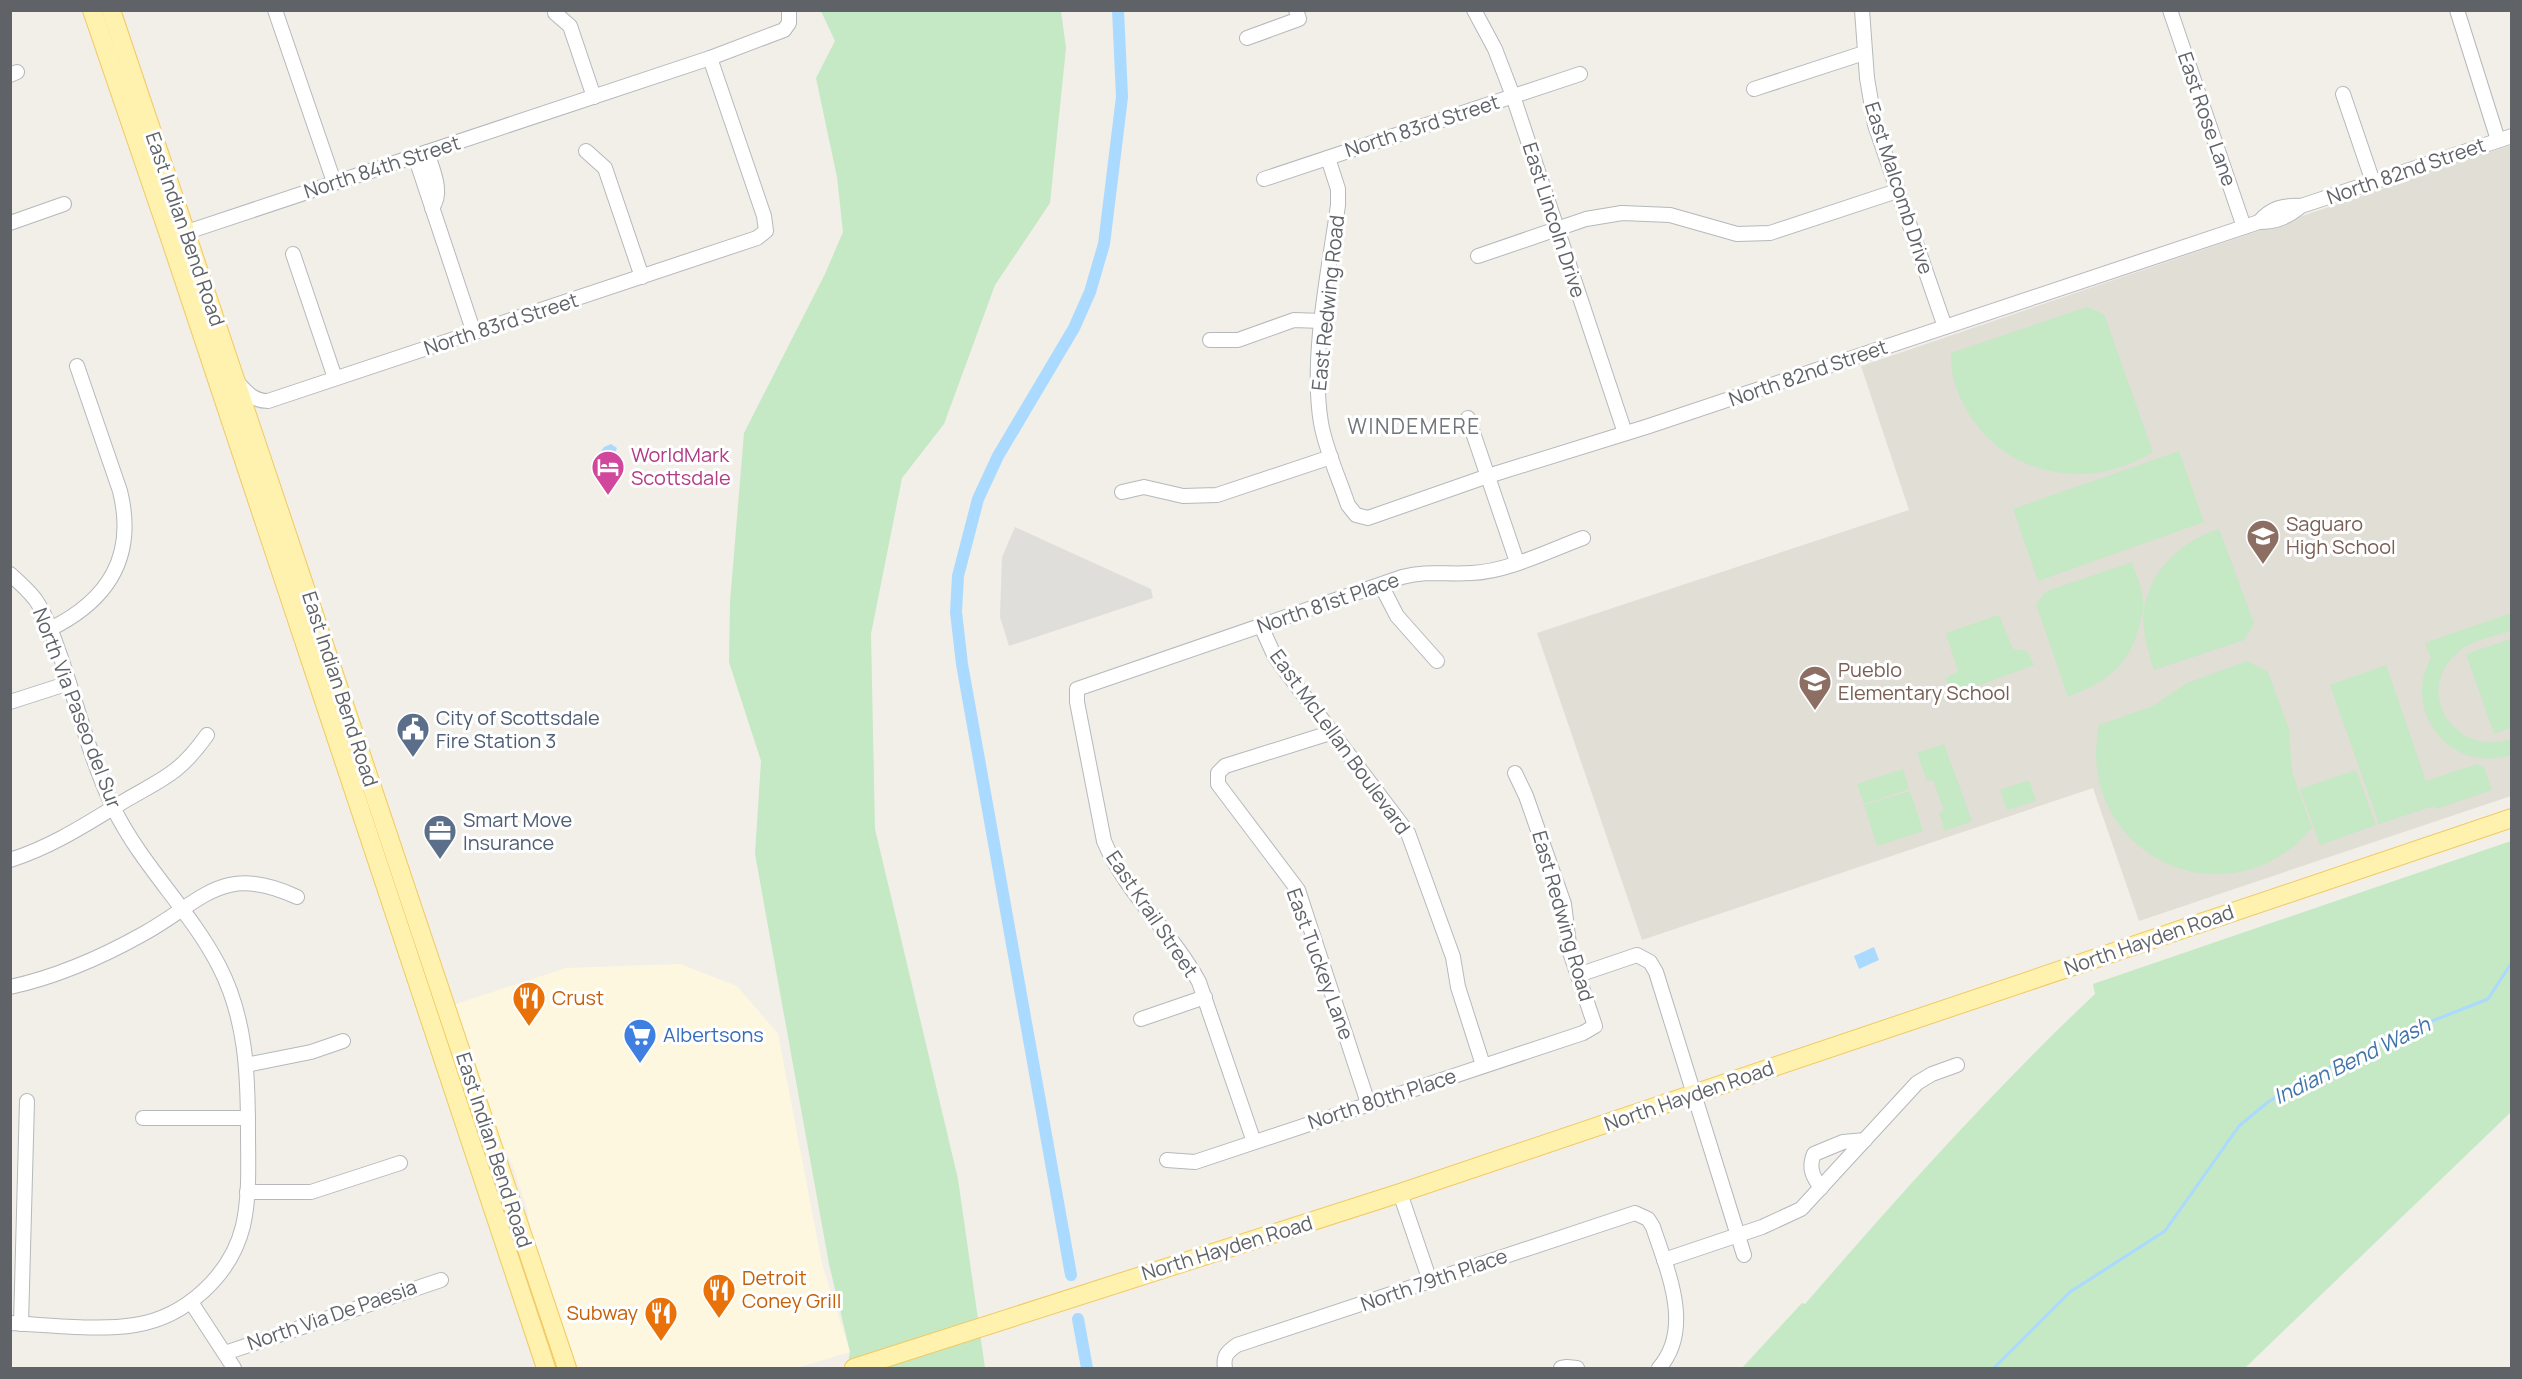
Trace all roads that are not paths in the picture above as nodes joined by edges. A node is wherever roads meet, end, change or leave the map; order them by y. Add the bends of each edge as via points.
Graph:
1 (92, 10) edge
2 (111, 10) edge
3 (276, 10) edge
4 (1296, 10) edge
5 (1474, 10) edge
6 (1862, 10) edge
7 (2170, 10) edge
8 (2457, 10) edge
9 (555, 13) dead end
10 (789, 17) edge
11 (1247, 38) dead end
12 (1864, 53) junction
13 (710, 58) junction
14 (1580, 74) dead end
15 (1754, 89) dead end
16 (2343, 94) dead end
17 (1513, 96) junction
18 (594, 97) junction
19 (2508, 137) edge
20 (586, 151) dead end
21 (421, 154) junction
22 (1328, 158) junction
23 (1264, 179) dead end
24 (334, 182) junction
25 (2373, 182) junction
26 (1897, 191) junction
27 (64, 204) dead end
28 (10, 223) edge
29 (2244, 227) junction
30 (1557, 230) junction
31 (178, 235) junction
32 (293, 254) dead end
33 (1478, 256) dead end
34 (642, 276) junction
35 (1323, 321) junction
36 (1945, 327) junction
37 (474, 333) junction
38 (1210, 340) dead end
39 (77, 366) dead end
40 (335, 378) junction
41 (238, 383) junction
42 (1468, 418) dead end
43 (1625, 433) junction
44 (1331, 457) junction
45 (1488, 476) junction
46 (1122, 492) dead end
47 (1356, 515) joint
48 (1583, 538) dead end
49 (1517, 562) junction
50 (10, 574) edge
51 (1381, 585) junction
52 (1261, 626) junction
53 (50, 629) junction
54 (1437, 661) dead end
55 (69, 683) junction
56 (1077, 689) joint
57 (10, 702) edge
58 (1333, 732) junction
59 (207, 735) dead end
60 (1515, 773) dead end
61 (114, 808) junction
62 (2511, 818) edge
63 (10, 860) edge
64 (297, 897) dead end
65 (181, 909) junction
66 (1578, 975) junction
67 (10, 987) edge
68 (1205, 997) junction
69 (1141, 1019) dead end
70 (1595, 1026) joint
71 (343, 1041) dead end
72 (246, 1065) junction
73 (1483, 1065) junction
74 (1957, 1065) dead end
75 (1694, 1095) junction
76 (27, 1101) dead end
77 (1368, 1103) junction
78 (142, 1118) dead end
79 (248, 1118) junction
80 (1865, 1140) junction
81 (1254, 1142) junction
82 (1167, 1160) dead end
83 (400, 1163) dead end
84 (1821, 1188) junction
85 (247, 1192) junction
86 (1400, 1193) junction
87 (1738, 1235) junction
88 (1744, 1255) dead end
89 (1664, 1260) junction
90 (441, 1280) dead end
91 (1430, 1281) junction
92 (191, 1302) junction
93 (16, 1324) edge
94 (225, 1353) junction
95 (234, 1368) edge
96 (546, 1368) edge
97 (567, 1368) edge
98 (860, 1368) edge
99 (1226, 1368) edge
100 (1561, 1368) edge
101 (1577, 1368) edge
102 (1659, 1368) edge

1 - 31 main road, East Indian Bend Road
2 - 31 main road, East Indian Bend Road
3 - 24 street
4 - 11 street via 1299,19
5 - 17 street, East Lincoln Drive
6 - 12 street, East Malcomb Drive
7 - 29 street, East Rose Lane
8 - 19 street
9 - 18 street via 570,26
10 - 13 street, North 84th Street via 784,30
12 - 15 street
12 - 26 street, East Malcomb Drive via 1871,108
13 - 18 street, North 84th Street
13 - 34 street, North 83rd Street via 766,231 757,238
14 - 17 street, North 83rd Street
16 - 25 street
17 - 22 street, North 83rd Street
17 - 30 street, East Lincoln Drive
18 - 21 street, North 84th Street
19 - 25 street, North 82nd Street
20 - 34 street via 604,168
21 - 24 street, North 84th Street
21 - 37 street via 432,208
22 - 23 street, North 83rd Street
22 - 35 street, East Redwing Road via 1338,189 1338,205
24 - 31 street, North 84th Street
25 - 29 street, North 82nd Street via 2301,206 2271,222
26 - 30 street via 1754,235 1645,212 1602,216
26 - 36 street, East Malcomb Drive
27 - 28 street
29 - 36 street, North 82nd Street
30 - 33 street
30 - 43 street, East Lincoln Drive
31 - 41 main road, East Indian Bend Road
31 - 96 main road, East Indian Bend Road
32 - 40 street
34 - 37 street, North 83rd Street
35 - 38 street via 1294,320 1238,340
35 - 44 street, East Redwing Road via 1317,388
36 - 43 street, North 82nd Street
37 - 40 street, North 83rd Street
39 - 53 street via 120,491 125,510 124,536 112,576 90,605
40 - 41 street, North 83rd Street via 268,400 258,400
41 - 97 main road, East Indian Bend Road
42 - 45 street
43 - 45 street, North 82nd Street
44 - 46 street via 1217,495 1183,496 1144,488
44 - 47 street, East Redwing Road via 1348,505
45 - 47 street, North 82nd Street via 1368,518
45 - 49 street
48 - 49 street, North 81st Place
49 - 51 street, North 81st Place via 1472,573 1422,572
50 - 53 street, North Via Paseo del Sur via 36,600
51 - 52 street, North 81st Place
51 - 54 street via 1397,616
52 - 56 street, North 81st Place
52 - 58 street, East McLellan Boulevard via 1274,655
53 - 55 street, North Via Paseo del Sur
55 - 57 street
55 - 61 street, North Via Paseo del Sur
56 - 68 street, East Krail Street via 1104,841 1112,861 1189,964
58 - 73 street, East McLellan Boulevard via 1408,833 1453,957 1458,987
58 - 77 street, East Tuckey Lane via 1225,766 1218,773 1218,784 1298,890
59 - 61 street via 190,759 172,774
60 - 66 street, East Redwing Road via 1527,796 1564,904 1570,952
61 - 63 street via 57,841
61 - 65 street, North Via Paseo del Sur via 134,845
62 - 75 main road, North Hayden Road
64 - 65 street via 256,883 233,885 215,889
65 - 67 street via 106,953
65 - 72 street, North Via Paseo del Sur via 223,974 238,1016
66 - 70 street, East Redwing Road
66 - 75 street via 1637,955 1650,962
68 - 69 street, East Krail Street
68 - 81 street, East Krail Street
70 - 73 street, North 80th Place
71 - 72 street
72 - 79 street, North Via Paseo del Sur
73 - 77 street, North 80th Place
74 - 80 street via 1924,1078
75 - 86 main road, North Hayden Road
75 - 87 street
76 - 93 street
77 - 81 street, North 80th Place
78 - 79 street
79 - 85 street, North Via Paseo del Sur
80 - 84 street
80 - 84 street via 1843,1142 1814,1154 1810,1163
81 - 82 street, North 80th Place via 1195,1162
83 - 85 street via 311,1192
84 - 87 street via 1791,1216
85 - 92 street, North Via Paseo del Sur via 243,1226 233,1252 220,1274
86 - 91 street
86 - 98 main road, North Hayden Road
87 - 88 street
87 - 89 street
89 - 91 street, North 79th Place via 1653,1227 1642,1215 1629,1214
89 - 102 street via 1674,1289 1676,1312 1674,1334
90 - 94 street, North Via De Paesia
91 - 99 street, North 79th Place via 1238,1345 1227,1352
92 - 93 street via 151,1321 126,1326
92 - 94 street
94 - 95 street
100 - 101 street

